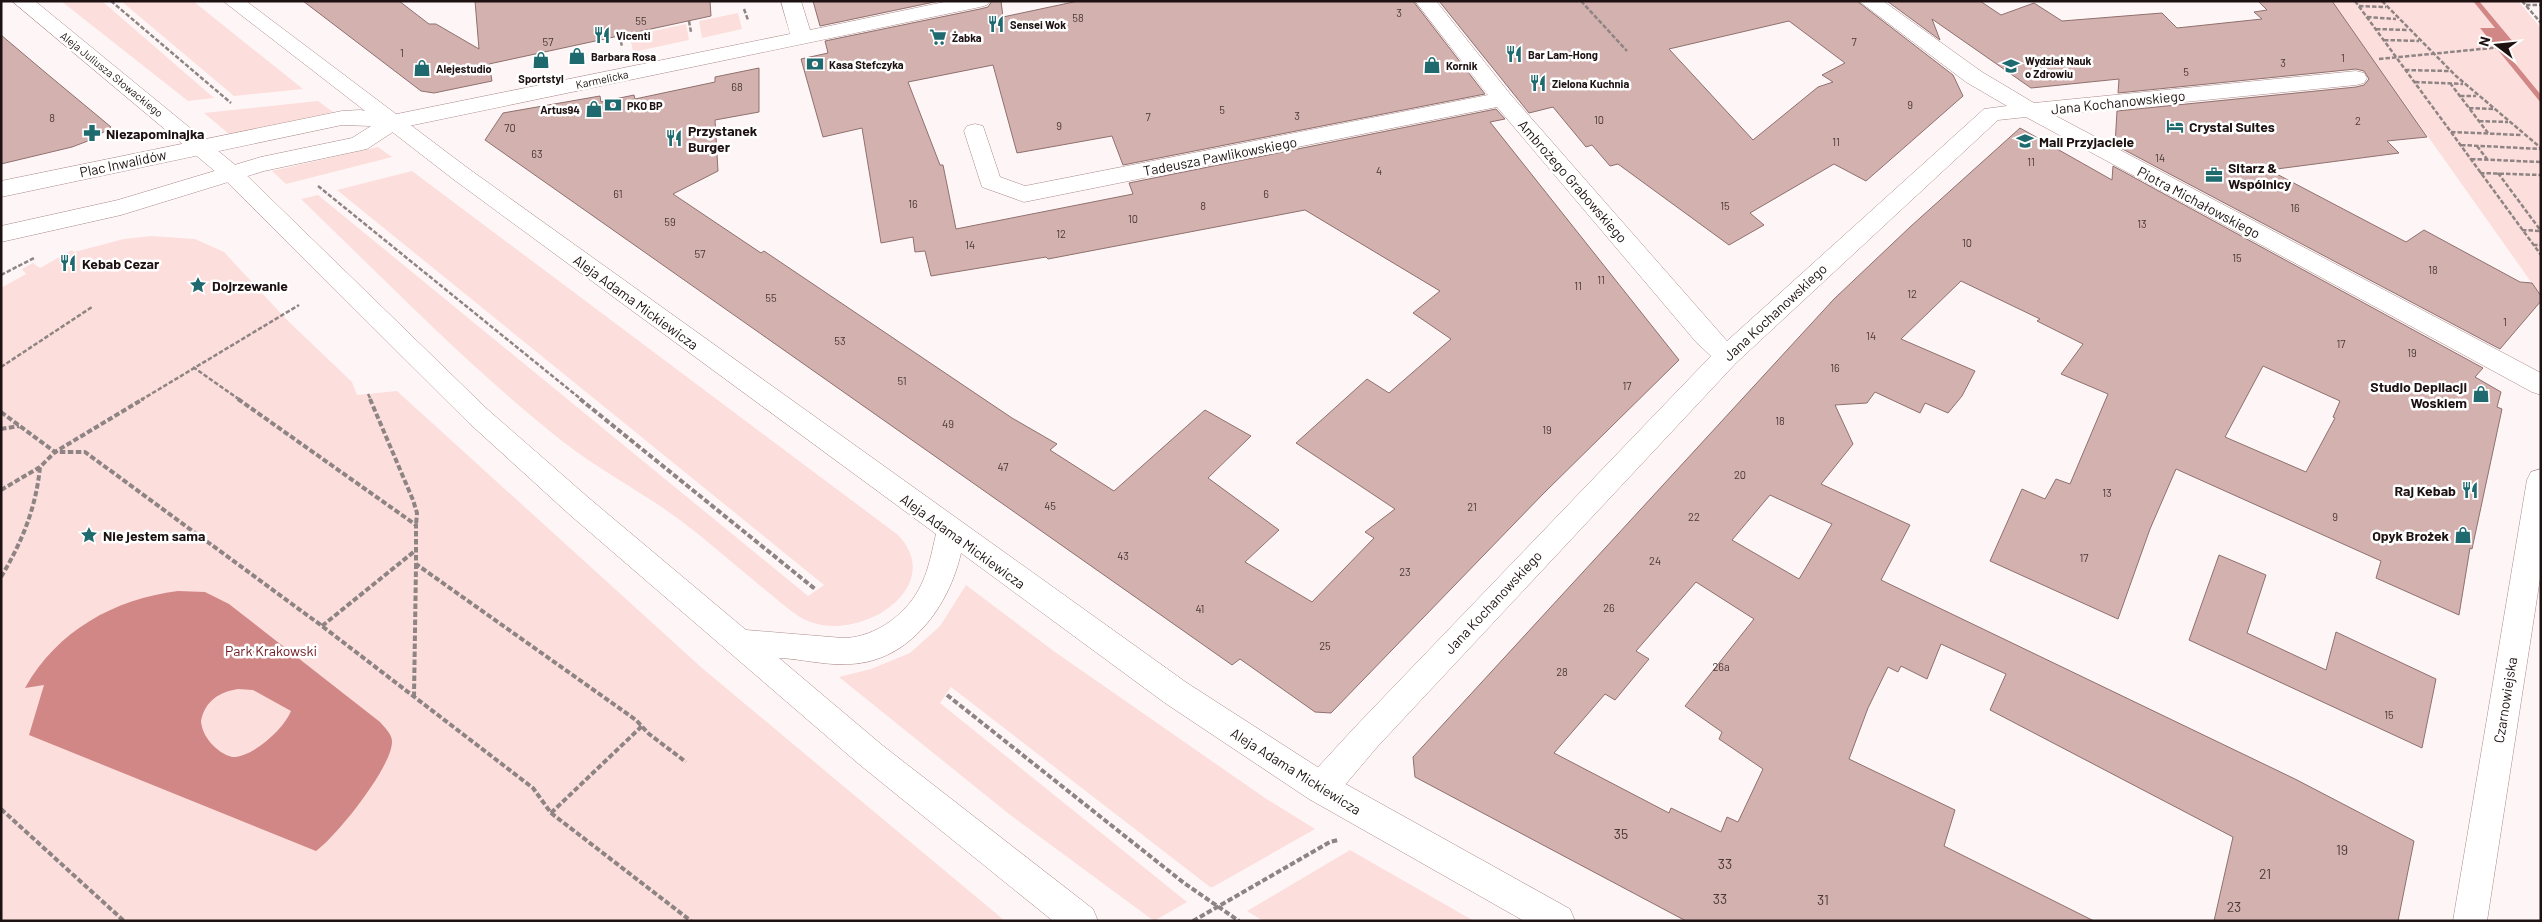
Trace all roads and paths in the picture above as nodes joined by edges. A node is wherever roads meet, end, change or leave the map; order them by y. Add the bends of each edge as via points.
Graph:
1 (22, 1) edge
2 (111, 1) edge
3 (233, 1) edge
4 (791, 1) edge
5 (980, 1) edge
6 (1425, 1) edge
7 (1581, 1) edge
8 (1868, 1) edge
9 (2355, 1) edge
10 (2382, 1) edge
11 (2522, 1) edge
12 (2525, 5) junction
13 (2359, 6) junction
14 (2541, 6) edge
15 (2387, 7) junction
16 (744, 9) dead end
17 (2367, 17) junction
18 (2397, 19) junction
19 (689, 21) dead end
20 (748, 21) dead end
21 (2541, 23) edge
22 (2375, 29) junction
23 (2408, 30) junction
24 (691, 31) dead end
25 (802, 38) junction
26 (2383, 40) junction
27 (2420, 41) junction
28 (2502, 47) dead end
29 (1626, 51) dead end
30 (2431, 53) junction
31 (2396, 57) junction
32 (2374, 60) dead end
33 (2405, 70) junction
34 (2450, 71) junction
35 (2356, 78) dead end
36 (2414, 82) junction
37 (2450, 83) junction
38 (2464, 84) junction
39 (2459, 96) junction
40 (2478, 96) junction
41 (1502, 99) junction
42 (231, 104) dead end
43 (2468, 108) junction
44 (2493, 109) junction
45 (2031, 110) junction
46 (2478, 121) junction
47 (392, 122) junction
48 (2508, 122) junction
49 (975, 131) dead end
50 (2450, 132) junction
51 (2488, 134) junction
52 (2524, 135) junction
53 (2460, 145) junction
54 (2477, 146) junction
55 (201, 147) junction
56 (2541, 148) edge
57 (2470, 159) junction
58 (2488, 160) junction
59 (2541, 162) edge
60 (230, 173) junction
61 (2480, 173) junction
62 (2498, 173) junction
63 (2541, 175) edge
64 (318, 186) dead end
65 (1, 189) edge
66 (2522, 230) junction
67 (2541, 231) edge
68 (1, 234) edge
69 (2533, 245) junction
70 (2541, 245) edge
71 (2541, 255) edge
72 (299, 305) dead end
73 (92, 307) dead end
74 (1726, 356) junction
75 (1, 367) edge
76 (193, 368) junction
77 (2541, 385) edge
78 (368, 394) dead end
79 (1, 412) edge
80 (19, 426) junction
81 (1, 429) edge
82 (55, 452) junction
83 (40, 467) junction
84 (2541, 480) edge
85 (1, 490) edge
86 (416, 525) junction
87 (951, 532) junction
88 (416, 550) junction
89 (416, 564) junction
90 (1, 577) edge
91 (815, 589) dead end
92 (322, 626) junction
93 (738, 643) junction
94 (947, 695) dead end
95 (414, 697) junction
96 (642, 726) junction
97 (686, 762) dead end
98 (1321, 788) junction
99 (1, 809) edge
100 (551, 813) junction
101 (1341, 839) dead end
102 (1217, 907) junction
103 (124, 921) edge
104 (691, 921) edge
105 (1080, 921) edge
106 (1193, 921) edge
107 (1239, 921) edge
108 (1558, 921) edge
109 (2470, 921) edge

1 - 55 street, Aleja Juliusza Słowackiego
2 - 42 path
3 - 47 street
4 - 25 street
5 - 25 street, Karmelicka
6 - 41 street, Ambrożego Grabowskiego
7 - 29 path
8 - 45 street, Piotra Michałowskiego via 1974,76
9 - 13 path
10 - 15 path
11 - 12 path
12 - 14 path
12 - 21 path
13 - 15 path
13 - 17 path
15 - 18 path
16 - 20 path
17 - 18 path
17 - 22 path
18 - 23 path
19 - 24 path
22 - 23 path
22 - 26 path
23 - 27 path
25 - 47 street, Karmelicka
26 - 27 path
26 - 31 path
27 - 30 path
28 - 30 path
30 - 31 path
30 - 34 path
31 - 32 path
31 - 33 path
33 - 34 path
33 - 36 path
34 - 38 path
35 - 45 street, Jana Kochanowskiego
36 - 37 path
36 - 50 path
37 - 38 path
37 - 39 path
38 - 40 path
39 - 40 path
39 - 43 path
40 - 44 path
41 - 49 street, Tadeusza Pawlikowskiego via 1024,194 990,182
41 - 74 street, Ambrożego Grabowskiego
43 - 44 path
43 - 46 path
44 - 48 path
45 - 74 street, Jana Kochanowskiego via 1992,114
45 - 77 street, Piotra Michałowskiego
46 - 48 path
46 - 51 path
47 - 55 street, Plac Inwalidów via 342,118
47 - 60 street, Karmelicka via 359,144
47 - 87 street, Aleja Adama Mickiewicza
48 - 52 path
50 - 51 path
50 - 53 path
51 - 52 path
52 - 56 path
53 - 54 path
53 - 57 path
54 - 56 path
54 - 58 path
55 - 60 street
55 - 65 street, Plac Inwalidów
57 - 58 path
57 - 61 path
58 - 59 path
60 - 68 street via 121,207
60 - 93 street via 484,422
61 - 62 path
61 - 66 path
62 - 63 path
62 - 67 path
64 - 91 path
66 - 67 path
66 - 69 path
69 - 70 path
69 - 71 path
72 - 76 path
73 - 75 path
74 - 98 street, Jana Kochanowskiego
76 - 82 path
76 - 86 path
78 - 86 path via 416,508
79 - 80 path
80 - 81 path
80 - 82 path
82 - 83 path
82 - 92 path via 85,452
83 - 85 path
83 - 90 path via 37,497 30,520 18,550
84 - 109 street, Czarnowiejska
86 - 88 path
87 - 93 street via 942,569 929,599 902,628 874,646 834,652
87 - 98 street, Aleja Adama Mickiewicza via 1176,694
88 - 89 path
88 - 92 path
89 - 95 path
89 - 96 path
92 - 95 path
93 - 105 street via 871,755
94 - 102 path
95 - 100 path via 533,788
96 - 97 path
96 - 100 path
98 - 108 street, Aleja Adama Mickiewicza
99 - 103 path
100 - 104 path
101 - 102 path via 1330,842
102 - 106 path
102 - 107 path

